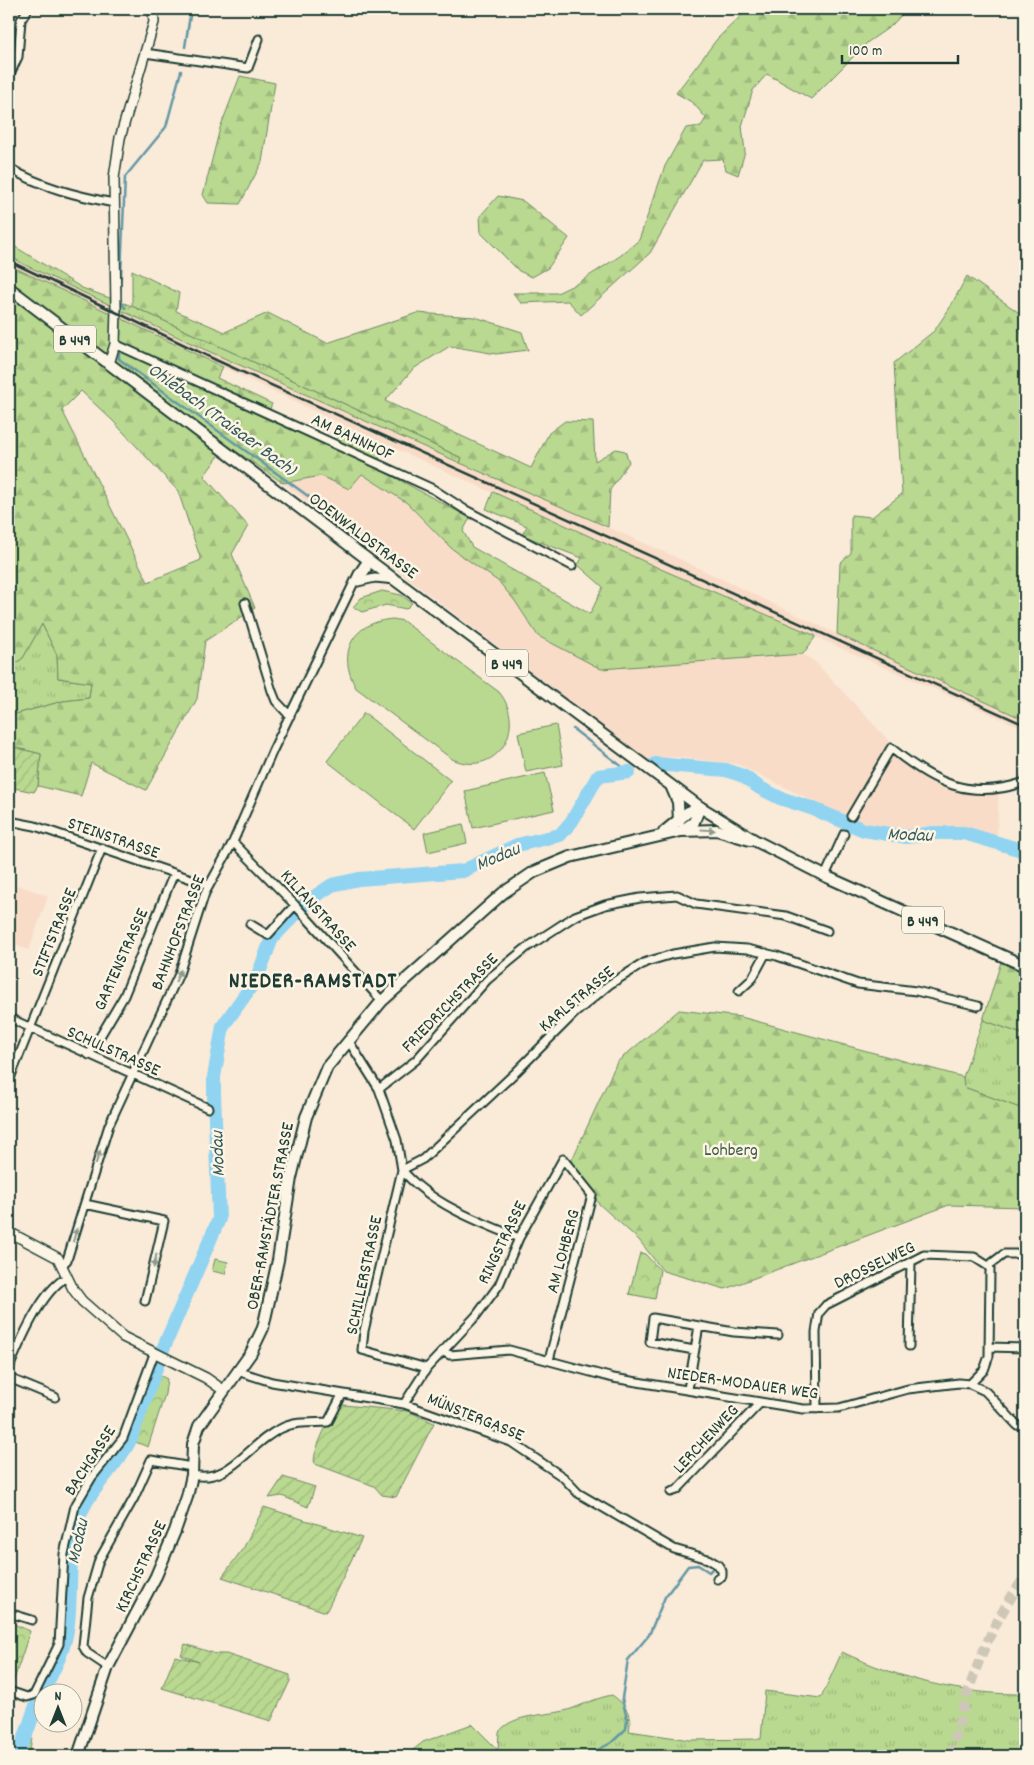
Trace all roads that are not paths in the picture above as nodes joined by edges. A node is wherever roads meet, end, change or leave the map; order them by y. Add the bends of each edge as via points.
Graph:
1 (28, 9) edge
2 (154, 10) edge
3 (259, 39) dead end
4 (145, 53) junction
5 (9, 76) edge
6 (9, 168) edge
7 (114, 203) junction
8 (9, 288) edge
9 (115, 344) junction
10 (109, 364) junction
11 (368, 559) junction
12 (572, 566) dead end
13 (394, 580) junction
14 (358, 582) junction
15 (351, 590) junction
16 (245, 603) dead end
17 (290, 716) junction
18 (1025, 782) edge
19 (672, 788) junction
20 (700, 807) junction
21 (852, 816) dead end
22 (9, 821) edge
23 (680, 826) junction
24 (844, 834) dead end
25 (756, 841) junction
26 (233, 842) junction
27 (102, 848) junction
28 (174, 873) junction
29 (825, 876) junction
30 (209, 885) junction
31 (295, 905) junction
32 (250, 924) dead end
33 (827, 931) dead end
34 (766, 953) junction
35 (1025, 966) edge
36 (738, 991) dead end
37 (382, 1001) junction
38 (978, 1006) dead end
39 (9, 1018) edge
40 (31, 1028) junction
41 (348, 1040) junction
42 (90, 1055) junction
43 (131, 1074) junction
44 (9, 1081) edge
45 (379, 1089) junction
46 (208, 1108) dead end
47 (563, 1159) joint
48 (402, 1170) junction
49 (85, 1204) junction
50 (9, 1232) edge
51 (519, 1238) junction
52 (1025, 1254) edge
53 (911, 1263) junction
54 (62, 1265) junction
55 (988, 1266) junction
56 (67, 1277) junction
57 (145, 1301) dead end
58 (699, 1326) junction
59 (778, 1335) dead end
60 (909, 1346) dead end
61 (990, 1347) junction
62 (1025, 1348) edge
63 (694, 1350) junction
64 (442, 1351) junction
65 (154, 1354) junction
66 (549, 1360) junction
67 (9, 1368) edge
68 (427, 1368) junction
69 (237, 1371) junction
70 (9, 1378) edge
71 (970, 1384) junction
72 (688, 1389) junction
73 (223, 1390) junction
74 (342, 1395) junction
75 (55, 1397) dead end
76 (760, 1403) junction
77 (404, 1404) junction
78 (817, 1409) junction
79 (1025, 1426) edge
80 (192, 1471) junction
81 (671, 1492) dead end
82 (717, 1579) dead end
83 (9, 1613) edge
84 (32, 1620) dead end
85 (108, 1667) junction
86 (9, 1691) edge
87 (78, 1756) edge

1 - 5 street via 21,20 18,57
2 - 4 street
3 - 4 street via 248,68
4 - 7 street via 120,138
6 - 7 street via 69,194
7 - 9 street
8 - 10 main road, ODENWALDSTRASSE / B 449
9 - 10 street
9 - 12 street, AM BAHNHOF via 433,489 464,510
10 - 11 main road, ODENWALDSTRASSE / B 449
11 - 13 main road, ODENWALDSTRASSE / B 449
11 - 14 street, BAHNHOFSTRASSE via 367,569
11 - 15 street, BAHNHOFSTRASSE
13 - 14 street via 375,578
13 - 19 main road, ODENWALDSTRASSE / B 449
14 - 15 street, BAHNHOFSTRASSE
15 - 17 street, BAHNHOFSTRASSE
16 - 17 street via 272,691 276,701
17 - 26 street, BAHNHOFSTRASSE
18 - 21 street via 996,789 957,788 920,772 891,748
19 - 20 main road, ODENWALDSTRASSE / B 449
19 - 23 main road via 678,802
20 - 23 main road, OBER-RAMSTÄDTER STRASSE via 694,822
20 - 25 main road, B 449
22 - 27 street, STEINSTRASSE
23 -> 25 main road via 717,830
23 - 37 main road, OBER-RAMSTÄDTER STRASSE via 659,836 570,857 534,872 503,893
24 - 29 street
25 - 29 main road, B 449
26 - 30 street, BAHNHOFSTRASSE
26 - 31 street, KILIANSTRASSE
27 - 28 street, STEINSTRASSE
27 - 40 street, STIFTSTRASSE
28 - 30 street, STEINSTRASSE
28 - 42 street, GARTENSTRASSE via 124,996
29 - 35 main road, B 449
43 -> 30 street, BAHNHOFSTRASSE via 179,974
31 - 32 street via 268,935
31 - 37 street, KILIANSTRASSE
33 - 45 street, FRIEDRICHSTRASSE via 786,916 696,904 677,895 605,905 575,916 526,948 487,980 416,1060
34 - 36 street via 752,979
34 - 38 street, KARLSTRASSE via 858,984 916,991
34 - 48 street, KARLSTRASSE via 715,948 646,962 610,984 574,1014 422,1160
37 - 41 main road, OBER-RAMSTÄDTER STRASSE
39 - 40 street, SCHULSTRASSE
40 - 42 street, SCHULSTRASSE
40 - 44 street, STIFTSTRASSE
41 - 45 street
41 - 69 main road, OBER-RAMSTÄDTER STRASSE via 327,1067 306,1117 291,1178 263,1328 252,1353
42 - 43 street, SCHULSTRASSE
43 - 46 street, SCHULSTRASSE
49 -> 43 street, BAHNHOFSTRASSE via 109,1125
45 - 48 street via 397,1140
47 - 51 street, RINGSTRASSE
47 - 66 street, AM LOHBERG via 592,1195
48 - 51 street via 411,1181 441,1201
48 - 68 street, SCHILLERSTRASSE via 362,1350
54 -> 49 street, BAHNHOFSTRASSE via 68,1260
49 -> 57 street via 164,1221
50 - 54 street via 51,1252
51 - 64 street, RINGSTRASSE via 499,1285 476,1316
52 - 55 street via 1004,1254
53 - 55 street, DROSSELWEG via 932,1254 974,1257
53 - 60 street
53 - 78 street, DROSSELWEG via 826,1304 819,1313 816,1332
54 - 56 street
55 - 61 street via 991,1274
56 - 65 street via 94,1313 123,1336
56 - 67 street via 56,1285 31,1321
58 - 59 street
58 - 63 street
58 - 63 street via 653,1318 650,1342
61 - 62 street
61 - 71 street via 984,1370
63 - 72 street
64 - 66 street, NIEDER-MODAUER WEG via 450,1355 509,1350
64 - 68 street, RINGSTRASSE
65 - 73 street via 206,1378
65 - 86 street, BACHGASSE via 123,1438 92,1477 75,1506 64,1554 59,1644 39,1686 30,1697
66 - 72 street, NIEDER-MODAUER WEG via 613,1378
68 - 77 street, RINGSTRASSE
69 - 73 main road, OBER-RAMSTÄDTER STRASSE
69 - 74 street, MÜNSTERGASSE via 272,1382
70 - 75 street
71 - 78 street, NIEDER-MODAUER WEG via 945,1383 908,1389 858,1404
71 - 79 street via 985,1391 1017,1425
72 - 76 street, NIEDER-MODAUER WEG
73 - 80 main road, KIRCHSTRASSE via 194,1436
74 - 77 street, MÜNSTERGASSE
74 - 80 street via 328,1422 280,1428 222,1473 207,1477
76 - 78 street, NIEDER-MODAUER WEG
76 - 81 street, LERCHENWEG via 677,1490
77 - 82 street, MÜNSTERGASSE via 511,1442 563,1477 578,1493 674,1549 711,1560 722,1571 722,1576
80 - 85 main road, KIRCHSTRASSE via 176,1531
80 - 85 street via 151,1460 99,1560 88,1598 83,1646 87,1653
83 - 84 street
85 - 87 main road, KIRCHSTRASSE

